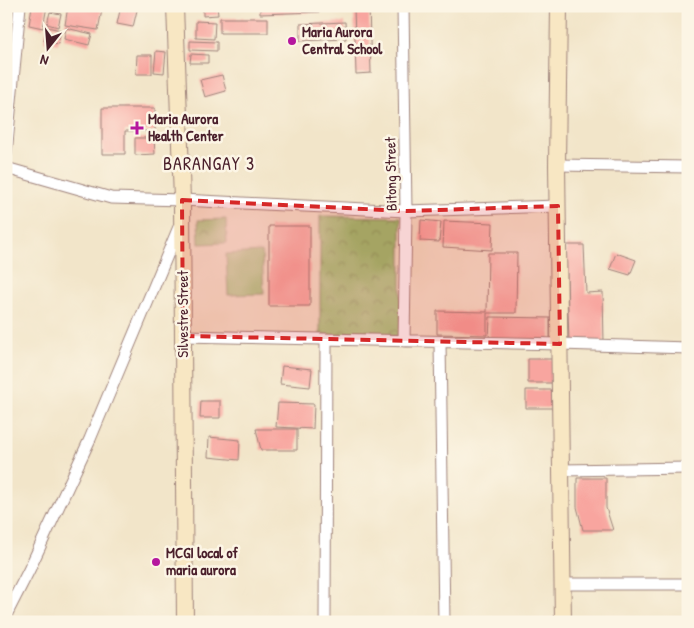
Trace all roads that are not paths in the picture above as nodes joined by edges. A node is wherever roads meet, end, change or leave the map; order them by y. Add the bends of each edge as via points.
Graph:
1 (20, 6) edge
2 (175, 6) edge
3 (403, 6) edge
4 (559, 6) edge
5 (6, 154) edge
6 (558, 165) junction
7 (688, 167) edge
8 (6, 168) edge
9 (182, 200) junction
10 (558, 206) junction
11 (406, 211) junction
12 (182, 220) junction
13 (183, 336) junction
14 (326, 340) junction
15 (404, 341) junction
16 (440, 342) junction
17 (560, 344) junction
18 (688, 348) edge
19 (688, 468) edge
20 (562, 470) junction
21 (562, 584) junction
22 (688, 584) edge
23 (6, 615) edge
24 (185, 622) edge
25 (325, 622) edge
26 (444, 622) edge
27 (563, 622) edge

1 - 5 street
2 - 9 street, Silvestre Street
3 - 11 street, Bitong Street
4 - 6 street
6 - 7 street
6 - 10 street
8 - 9 street via 111,198
9 - 11 street
9 - 12 street, Silvestre Street
10 - 11 street
10 - 17 street
11 - 15 street, Bitong Street
12 - 13 street, Silvestre Street
12 - 23 street via 90,439
13 - 14 street
13 - 24 street, Silvestre Street
14 - 15 street
14 - 25 street
15 - 16 street
16 - 17 street
16 - 26 street
17 - 18 street
17 - 20 street
19 - 20 street
20 - 21 street
21 - 22 street
21 - 27 street

